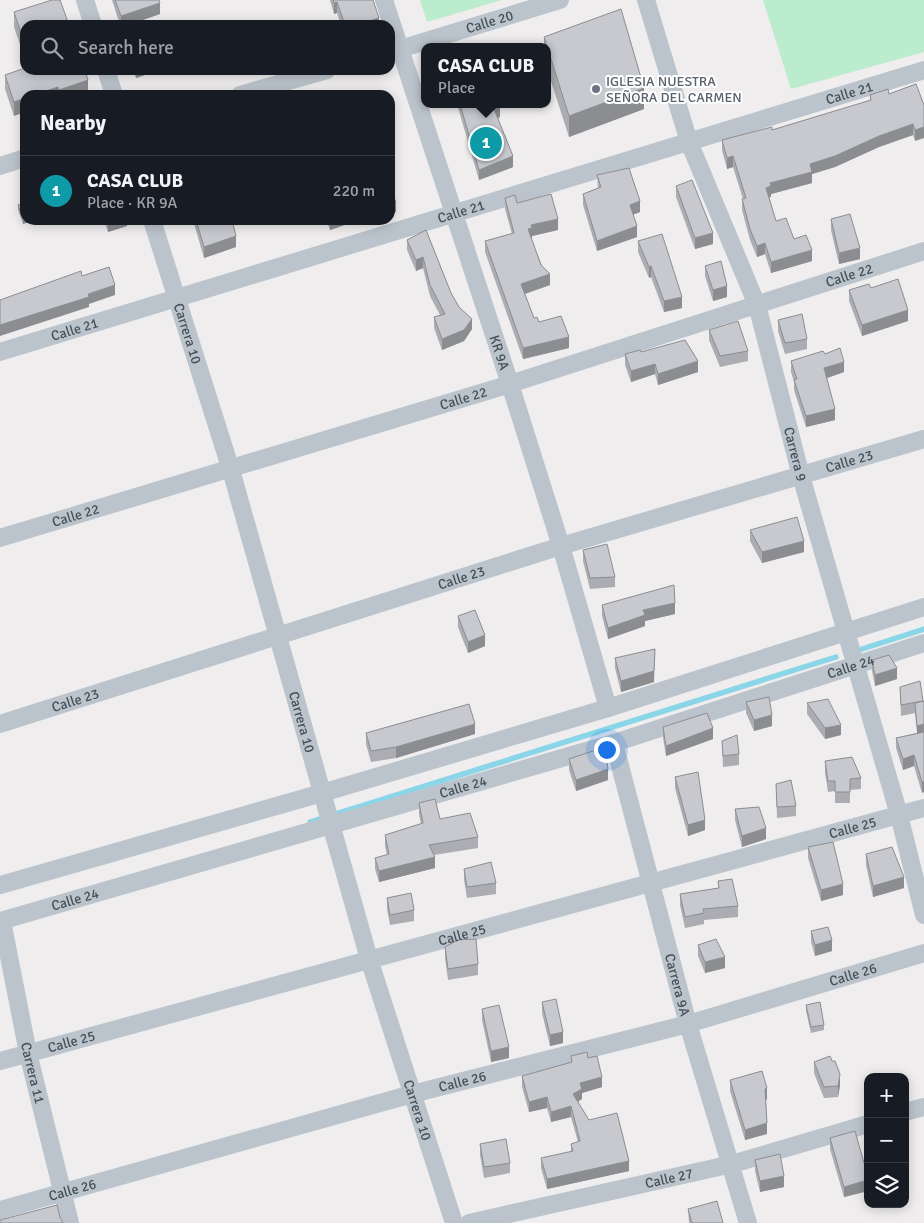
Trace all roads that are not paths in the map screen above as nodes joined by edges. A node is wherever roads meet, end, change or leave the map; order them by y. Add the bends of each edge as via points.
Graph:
1 (85, 0) edge
2 (384, 0) edge
3 (560, 0) edge
4 (646, 0) edge
5 (91, 20) edge
6 (388, 20) edge
7 (395, 51) edge
8 (924, 70) edge
9 (108, 75) edge
10 (310, 75) edge
11 (112, 90) edge
12 (257, 90) edge
13 (689, 142) junction
14 (20, 160) edge
15 (0, 166) edge
16 (455, 213) junction
17 (154, 225) edge
18 (924, 251) edge
19 (176, 299) junction
20 (757, 305) junction
21 (0, 352) edge
22 (510, 384) junction
23 (924, 439) edge
24 (231, 470) junction
25 (801, 476) junction
26 (0, 538) edge
27 (561, 546) junction
28 (924, 607) edge
29 (846, 631) junction
30 (279, 635) junction
31 (924, 643) edge
32 (857, 666) junction
33 (608, 708) junction
34 (0, 724) edge
35 (614, 743) junction
36 (323, 795) junction
37 (924, 808) edge
38 (899, 815) junction
39 (330, 823) junction
40 (651, 882) junction
41 (0, 885) edge
42 (924, 915) edge
43 (1, 921) edge
44 (924, 953) edge
45 (369, 959) junction
46 (688, 1024) junction
47 (28, 1053) junction
48 (0, 1061) edge
49 (412, 1094) junction
50 (924, 1107) edge
51 (909, 1111) edge
52 (864, 1125) edge
53 (732, 1164) junction
54 (62, 1193) junction
55 (0, 1210) edge
56 (70, 1223) edge
57 (454, 1223) edge
58 (469, 1223) edge
59 (748, 1223) edge

1 - 5 street
2 - 6 street, KR 9A
3 - 7 street, Calle 20
4 - 13 street, Carrera 9
7 - 16 street, KR 9A
8 - 13 street, Calle 21
9 - 11 street
10 - 12 street
13 - 16 street, Calle 21
13 - 20 street, Carrera 9
14 - 15 street
16 - 19 street, Calle 21
16 - 22 street, KR 9A
17 - 19 street, Carrera 10
18 - 20 street, Calle 22
19 - 21 street, Calle 21
19 - 24 street, Carrera 10
20 - 22 street, Calle 22
20 - 25 street, Carrera 9
22 - 24 street, Calle 22
22 - 27 street, KR 9A
23 - 25 street, Calle 23
24 - 26 street, Calle 22
24 - 30 street, Carrera 10
25 - 27 street, Calle 23
25 - 29 street, Carrera 9
27 - 30 street, Calle 23
27 - 33 street, KR 9A
28 - 29 street
29 - 32 street, Carrera 9
29 - 33 street
30 - 34 street, Calle 23
30 - 36 street, Carrera 10
31 - 32 street, Calle 24
32 - 35 street, Calle 24
32 - 38 street, Carrera 9
33 - 36 street
35 - 39 street, Calle 24
35 - 40 street, Carrera 9A
36 - 39 street, Carrera 10
36 - 41 street
37 - 38 street, Calle 25
38 - 40 street, Calle 25
38 - 42 street, Carrera 9
39 - 43 street, Calle 24
39 - 45 street, Carrera 10
40 - 45 street, Calle 25
40 - 46 street, Carrera 9A
43 - 47 street, Carrera 11
44 - 46 street, Calle 26
45 - 47 street, Calle 25
45 - 49 street, Carrera 10
46 - 49 street, Calle 26
46 - 53 street, Carrera 9A
47 - 48 street, Calle 25
47 - 54 street, Carrera 11
49 - 54 street, Calle 26
49 - 57 street, Carrera 10
50 - 51 street
52 - 53 street, Calle 27
53 - 58 street, Calle 27
53 - 59 street, Carrera 9A
54 - 55 street, Calle 26
54 - 56 street, Carrera 11

